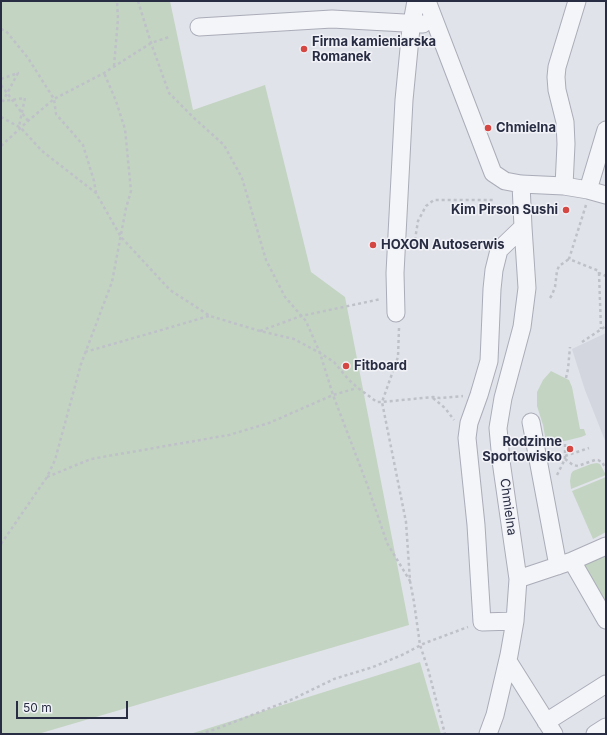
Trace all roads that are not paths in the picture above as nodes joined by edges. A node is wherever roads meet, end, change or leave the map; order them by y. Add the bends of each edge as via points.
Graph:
1 (416, 1) edge
2 (427, 1) edge
3 (577, 1) edge
4 (412, 23) junction
5 (437, 25) junction
6 (199, 27) dead end
7 (606, 130) edge
8 (521, 184) junction
9 (564, 186) junction
10 (588, 195) junction
11 (606, 195) edge
12 (523, 227) junction
13 (396, 313) road end
14 (531, 422) dead end
15 (606, 546) edge
16 (565, 564) junction
17 (518, 579) junction
18 (606, 620) edge
19 (515, 621) junction
20 (508, 661) junction
21 (606, 684) edge
22 (606, 727) edge
23 (550, 728) edge
24 (488, 734) edge
25 (595, 734) edge

1 - 4 street
2 - 5 street
3 - 9 street via 556,77 565,122
4 - 5 street
4 - 6 street via 332,19
4 - 13 street via 404,100 395,273
5 - 8 street via 493,173 504,181
7 - 10 street
8 - 9 street
8 - 12 street, Chmielna
9 - 10 street
10 - 11 street
12 - 17 street, Chmielna via 528,288 522,327 503,398 498,428
12 - 19 street via 499,250 494,270 489,361 469,423 467,438 482,622
14 - 16 street
15 - 16 street
16 - 17 street
16 - 18 street
17 - 19 street, Chmielna
19 - 20 street, Chmielna
20 - 23 street
20 - 24 street, Chmielna
21 - 23 street
22 - 25 street

